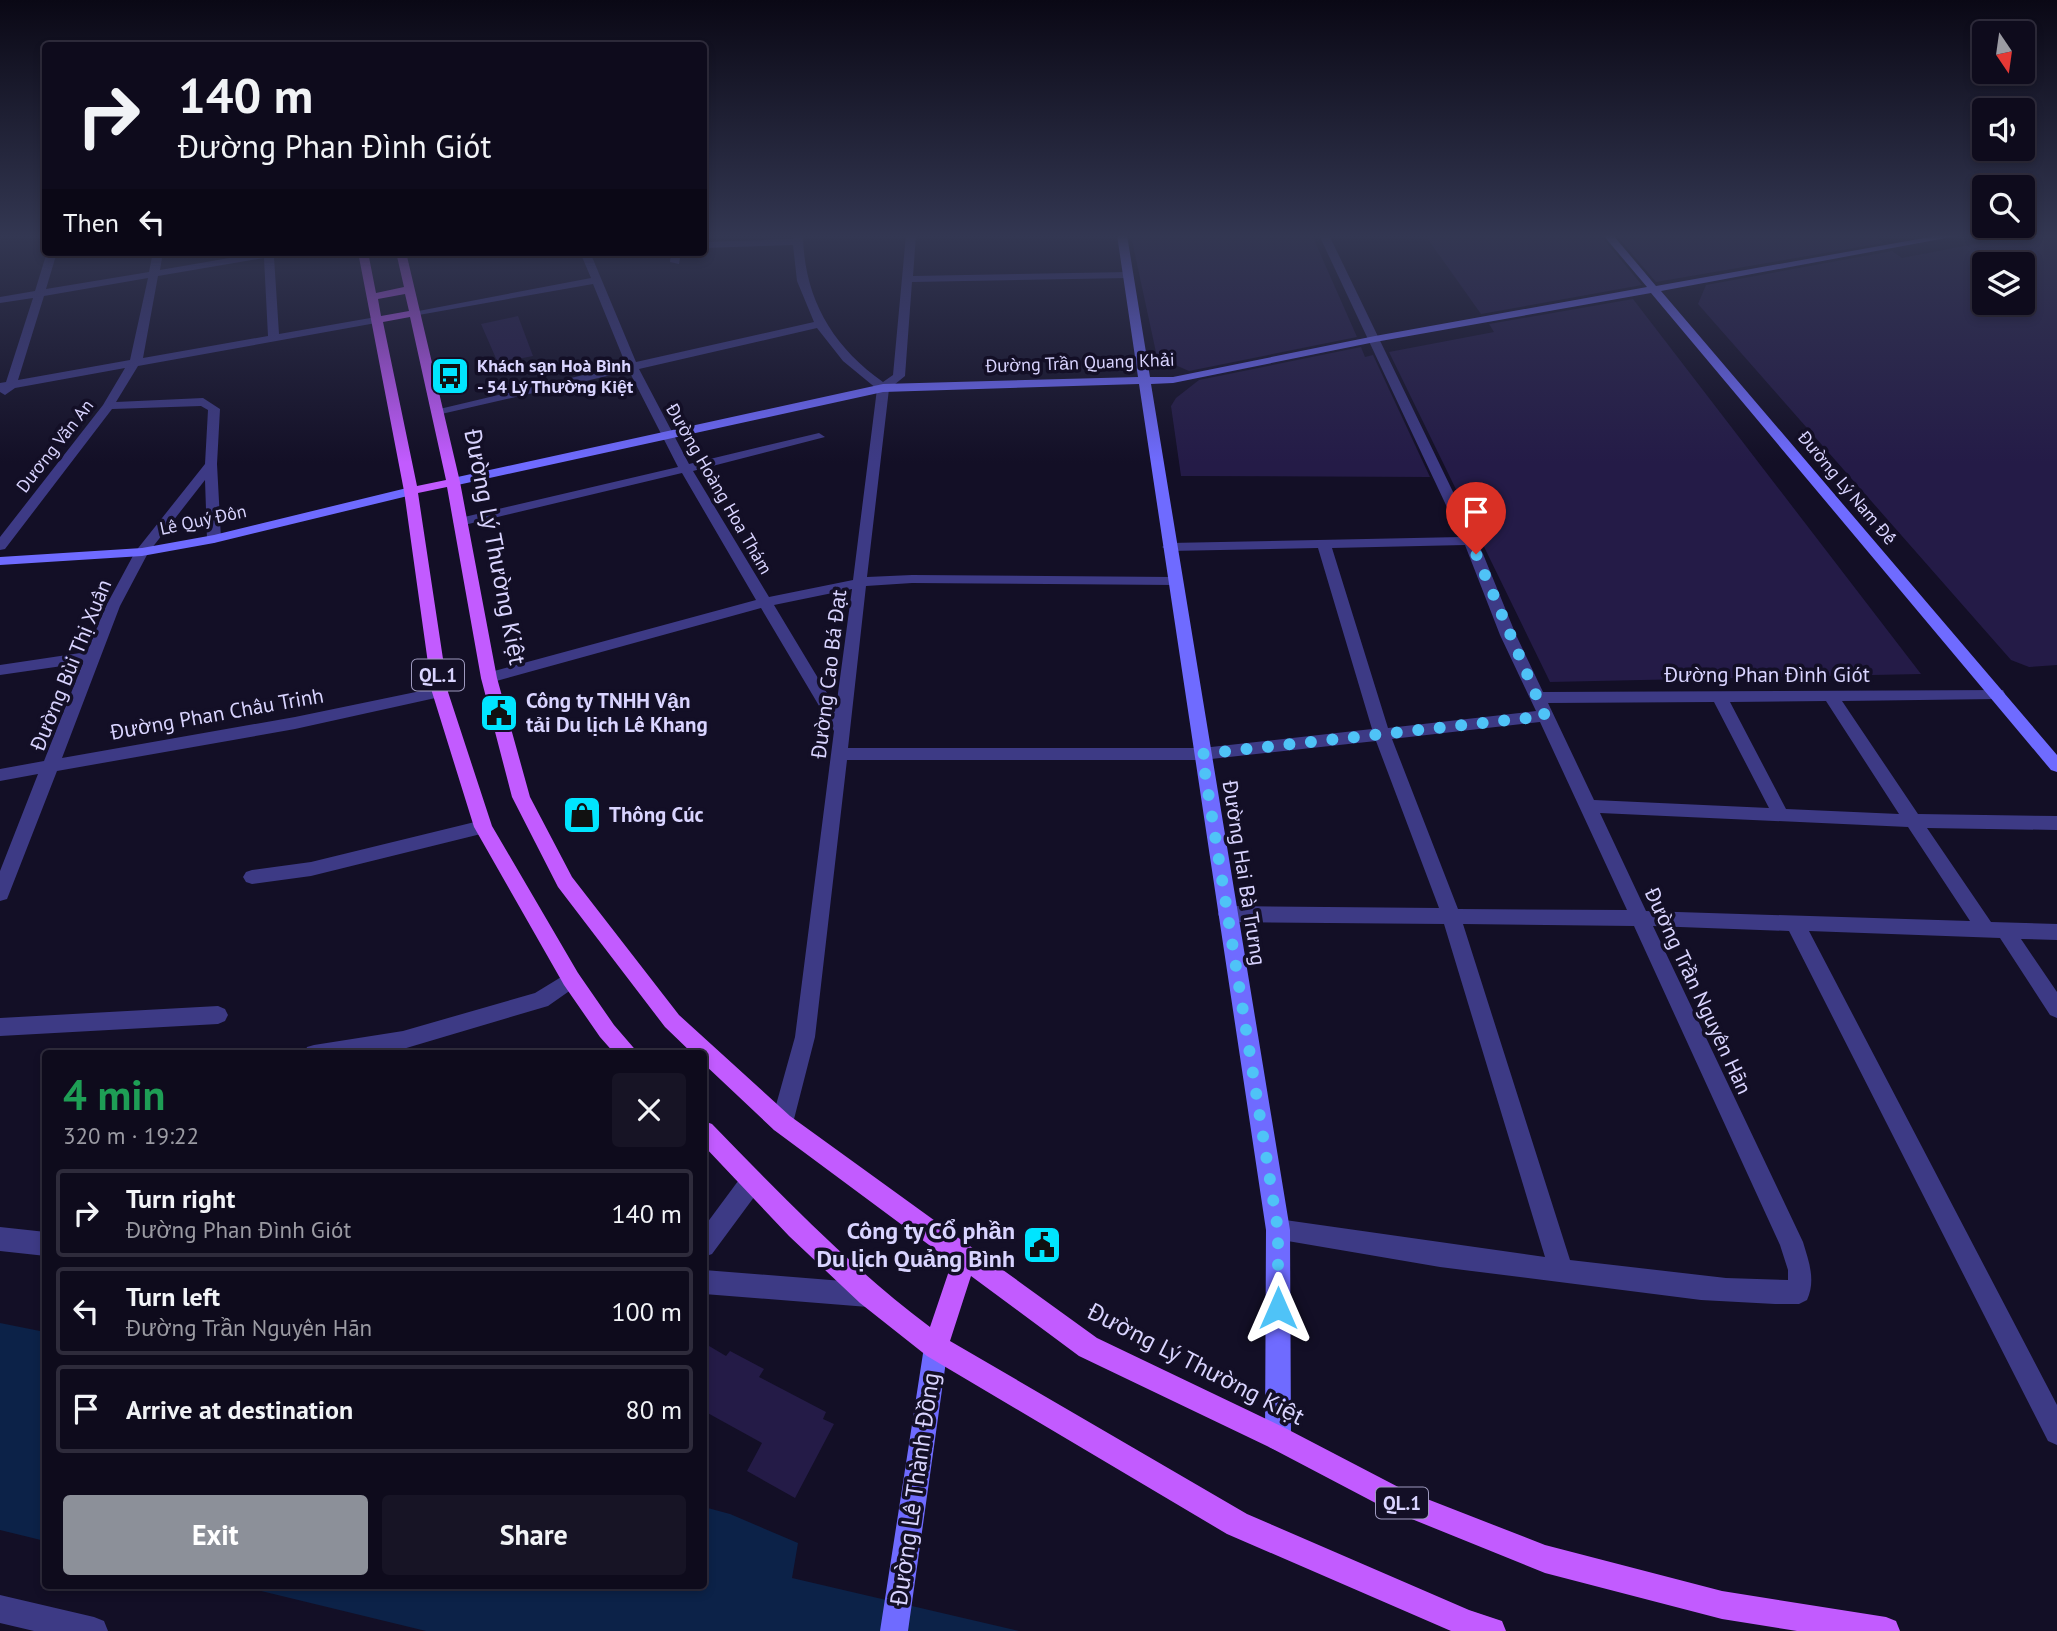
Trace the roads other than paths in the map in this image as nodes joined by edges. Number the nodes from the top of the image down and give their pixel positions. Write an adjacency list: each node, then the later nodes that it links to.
1 (34, 311): 21 (street)
2 (146, 311): 18 (street, Dương Văn An)
3 (272, 311): 16 (street)
4 (374, 311): 14 (main road, QL.1)
5 (423, 311): 13 (street)
6 (609, 311): 19 (street, Đường Hoàng Hoa Thám)
7 (814, 311): 15 (street)
8 (904, 311): 22 (street, Đường Cao Bá Đạt)
9 (1133, 311): 20 (street, Đường Hai Bà Trưng)
10 (1361, 311): 17 (street, Đường Trần Nguyên Hãn)
11 (1531, 311): 17 (street, Đường Trần Quang Khải)
12 (1673, 311): 48 (street, Đường Lý Nam Đế)
13 (413, 313): 14 (main road); 25 (main road, Đường Lý Thường Kiệt / QL.1)
14 (376, 320): 16 (street); 31 (main road, QL.1)
15 (820, 324): 19 (street); 22 (street)
16 (274, 338): 18 (street)
17 (1375, 339): 20 (street, Đường Trần Quang Khải); 34 (street, Đường Trần Nguyên Hãn)
18 (133, 365): 21 (street); 24 (street, Dương Văn An)
19 (632, 366): 25 (street); 26 (street, Đường Hoàng Hoa Thám)
20 (1143, 382): 22 (street, Đường Trần Quang Khải); 37 (street, Đường Hai Bà Trưng)
21 (5, 386): 23 (street)
22 (883, 388): 26 (street, Đường Trần Quang Khải); 41 (street, Đường Cao Bá Đạt)
23 (0, 397)
24 (108, 406): 28 (street); 36 (street, Dương Văn An)
25 (437, 411): 30 (main road, Đường Lý Thường Kiệt / QL.1)
26 (666, 436): 29 (street, Đường Hoàng Hoa Thám); 30 (street, Đường Trần Quang Khải)
27 (819, 438): 29 (street)
28 (211, 464): 33 (street); 38 (street, Đường Bùi Thị Xuân)
29 (686, 470): 32 (street); 42 (street, Đường Hoàng Hoa Thám)
30 (453, 482): 31 (main road); 32 (main road, Đường Lý Thường Kiệt / QL.1)
31 (411, 491): 33 (street, Lê Quý Đôn); 46 (main road, QL.1)
32 (460, 522): 45 (main road, Đường Lý Thường Kiệt / QL.1)
33 (214, 539): 38 (street, Lê Quý Đôn)
34 (1469, 541): 35 (street); 50 (street, Đường Trần Nguyên Hãn)
35 (1324, 544): 37 (street); 53 (street)
36 (0, 546)
37 (1169, 547): 40 (street, Đường Hai Bà Trưng)
38 (142, 552): 39 (street, Lê Quý Đôn); 43 (street, Đường Bùi Thị Xuân)
39 (0, 561)
40 (1174, 581): 41 (street); 55 (street, Đường Hai Bà Trưng)
41 (862, 582): 42 (street); 52 (street, Đường Cao Bá Đạt)
42 (764, 603): 45 (street); 52 (street, Đường Hoàng Hoa Thám)
43 (94, 656): 44 (street); 56 (street, Đường Bùi Thị Xuân)
44 (0, 670)
45 (489, 678): 79 (main road, Đường Lý Thường Kiệt / QL.1)
46 (440, 692): 56 (street, Đường Phan Châu Trinh); 63 (main road, QL.1)
47 (1830, 695): 48 (street, Đường Phan Đình Giót); 49 (street, Đường Phan Đình Giót); 61 (street)
48 (1997, 695): 57 (street, Đường Lý Nam Đế)
49 (1719, 696): 50 (street, Đường Phan Đình Giót); 60 (street)
50 (1537, 698): 51 (street, Đường Trần Nguyên Hãn)
51 (1545, 716): 53 (street); 59 (street, Đường Trần Nguyên Hãn)
52 (843, 733): 54 (street, Đường Cao Bá Đạt)
53 (1382, 734): 55 (street); 67 (street)
54 (841, 754): 55 (street); 81 (street, Đường Cao Bá Đạt)
55 (1202, 754): 66 (street, Đường Hai Bà Trưng)
56 (53, 765): 58 (street, Đường Phan Châu Trinh); 65 (street, Đường Bùi Thị Xuân)
57 (2057, 766)
58 (0, 775)
59 (1586, 806): 60 (street); 68 (street, Đường Trần Nguyên Hãn)
60 (1781, 815): 61 (street)
61 (1914, 821): 62 (street); 70 (street)
62 (2057, 823)
63 (483, 827): 64 (street); 73 (main road, QL.1)
64 (252, 877)
65 (0, 894)
66 (1227, 914): 67 (street); 84 (street, Đường Hai Bà Trưng)
67 (1451, 916): 68 (street); 89 (street)
68 (1638, 918): 69 (street); 89 (street, Đường Trần Nguyên Hãn)
69 (1794, 923): 70 (street); 93 (street)
70 (1985, 929): 71 (street)
71 (2005, 930): 72 (street); 74 (street)
72 (2057, 932)
73 (571, 979): 77 (street); 78 (main road, QL.1)
74 (2057, 1009)
75 (218, 1015): 76 (street)
76 (0, 1027)
77 (339, 1050)
78 (625, 1050)
79 (703, 1050)
80 (707, 1053): 81 (main road, Đường Lý Thường Kiệt / QL.1)
81 (782, 1123): 88 (main road, Đường Lý Thường Kiệt / QL.1)
82 (707, 1134): 83 (main road)
83 (752, 1181): 86 (street); 91 (main road)
84 (1278, 1230): 89 (street, Đường Trần Nguyên Hãn); 94 (street, Đường Hai Bà Trưng)
85 (0, 1239): 87 (street)
86 (707, 1242)
87 (42, 1244)
88 (965, 1258): 92 (main road); 94 (main road, Đường Lý Thường Kiệt / QL.1)
89 (1561, 1270)
90 (707, 1282): 91 (street)
91 (868, 1295): 92 (main road)
92 (936, 1347): 97 (street, Đường Lê Thành Đồng); 98 (main road)
93 (2057, 1432)
94 (1278, 1438): 99 (main road, Đường Lý Thường Kiệt / QL.1)
95 (0, 1609): 96 (street)
96 (94, 1631)
97 (894, 1631)
98 (1492, 1631)
99 (1886, 1631)

